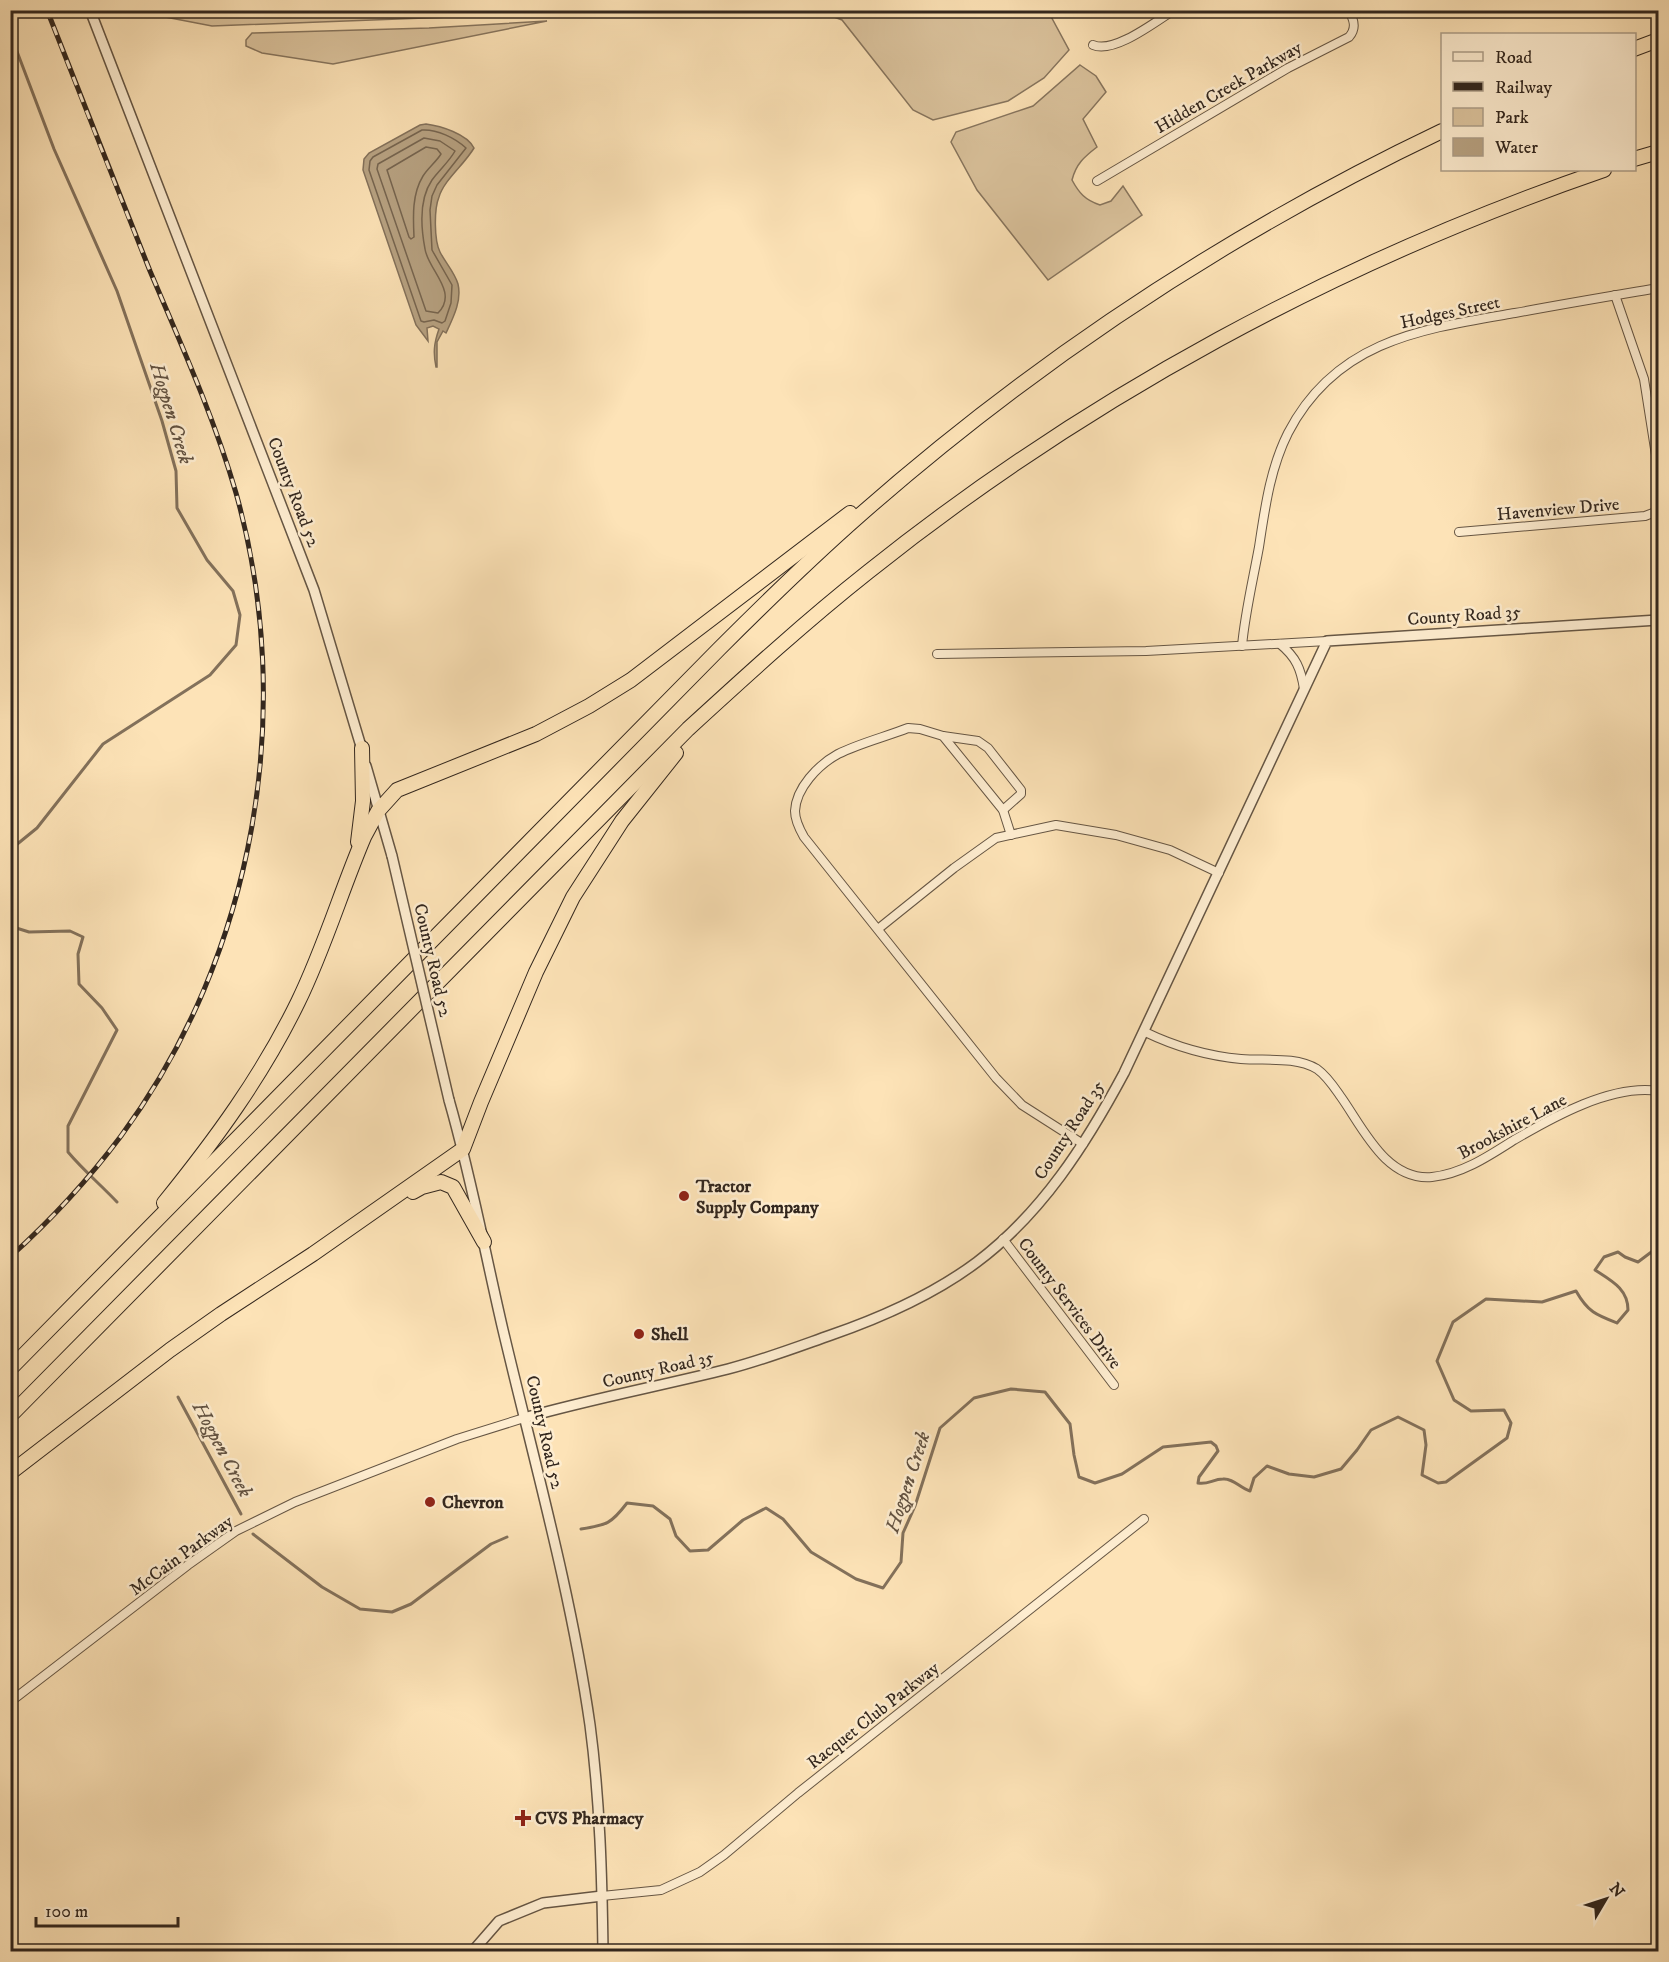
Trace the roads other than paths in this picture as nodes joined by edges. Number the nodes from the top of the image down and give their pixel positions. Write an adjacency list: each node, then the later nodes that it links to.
1 (90, 10): 26 (street, County Road 52)
2 (1174, 10): 5 (street)
3 (1348, 10): 11 (street, Hidden Creek Parkway)
4 (1659, 40): 6 (highway)
5 (1093, 45)
6 (1636, 49)
7 (1441, 132): 14 (highway)
8 (1659, 152): 9 (highway)
9 (1636, 159)
10 (1601, 171): 23 (highway)
11 (1097, 181)
12 (1659, 288): 13 (street, Hodges Street)
13 (1615, 296): 15 (street); 21 (street, Hodges Street)
14 (981, 415): 28 (highway); 40 (highway)
15 (1659, 468)
16 (1659, 511): 17 (street, Havenview Drive)
17 (1459, 532)
18 (1659, 620): 19 (street, County Road 35)
19 (1327, 641): 20 (street); 24 (street, County Road 35)
20 (1280, 644): 21 (street); 24 (street)
21 (1242, 646): 22 (street)
22 (938, 654)
23 (753, 669): 36 (highway); 43 (highway)
24 (1304, 690): 31 (street, County Road 35)
25 (944, 736): 27 (street); 27 (street); 32 (street)
26 (362, 748): 28 (street, County Road 52); 30 (highway)
27 (1003, 810): 29 (street)
28 (378, 811): 30 (highway); 36 (street, County Road 52, bridge)
29 (1011, 835): 31 (street); 32 (street)
30 (356, 856): 40 (highway)
31 (1219, 873): 33 (street, County Road 35)
32 (878, 929): 35 (street)
33 (1145, 1032): 34 (street, Brookshire Lane); 35 (street, County Road 35)
34 (1659, 1091)
35 (1083, 1144): 37 (street, County Road 35)
36 (463, 1149): 38 (highway); 39 (street, County Road 52)
37 (1003, 1239): 42 (street, County Services Drive); 44 (street, County Road 35)
38 (332, 1241): 39 (highway); 45 (highway)
39 (484, 1242): 44 (street, County Road 52)
40 (99, 1280): 41 (highway)
41 (10, 1369)
42 (1114, 1385)
43 (10, 1416)
44 (524, 1418): 47 (street, McCain Parkway); 48 (street, County Road 52)
45 (10, 1473)
46 (1144, 1519): 48 (street, Racquet Club Parkway)
47 (10, 1702)
48 (602, 1896): 49 (street); 50 (street, County Road 52)
49 (472, 1952)
50 (603, 1952)

